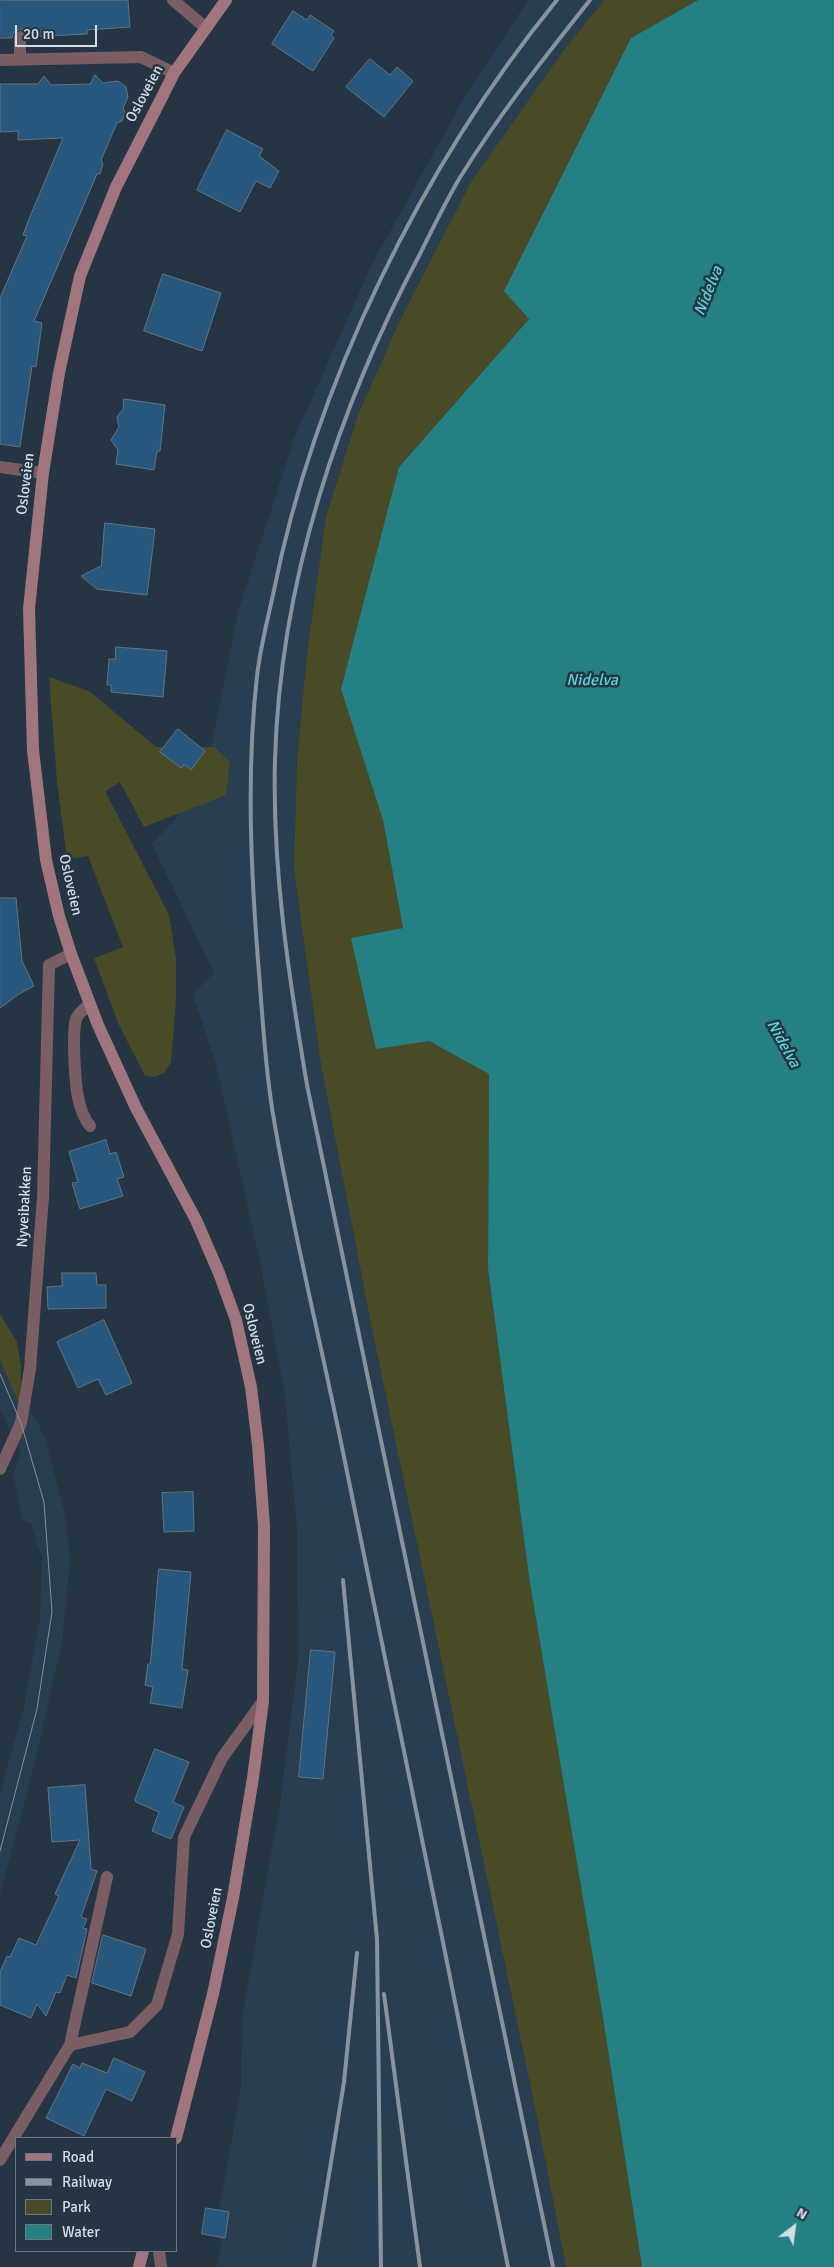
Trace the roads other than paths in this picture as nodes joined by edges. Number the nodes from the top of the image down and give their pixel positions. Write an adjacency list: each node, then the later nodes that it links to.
1 (173, 0): 3 (street)
2 (226, 0): 3 (street, Osloveien)
3 (206, 28): 7 (street, Osloveien)
4 (20, 37): 5 (street)
5 (20, 59): 6 (street); 7 (street)
6 (0, 60)
7 (174, 73): 9 (street, Osloveien)
8 (0, 467): 9 (street)
9 (43, 473): 10 (street, Osloveien)
10 (71, 954): 11 (street, Osloveien); 13 (street, Nyveibakken)
11 (89, 1005): 12 (street); 14 (street, Osloveien)
12 (90, 1126)
13 (0, 1469)
14 (263, 1701): 16 (street, Osloveien); 17 (street, Osloveien)
15 (107, 1877): 16 (street)
16 (70, 2045): 18 (street)
17 (176, 2137)
18 (0, 2160)
19 (143, 2252): 21 (street)
20 (159, 2252): 22 (street)
21 (139, 2267)
22 (161, 2267)

